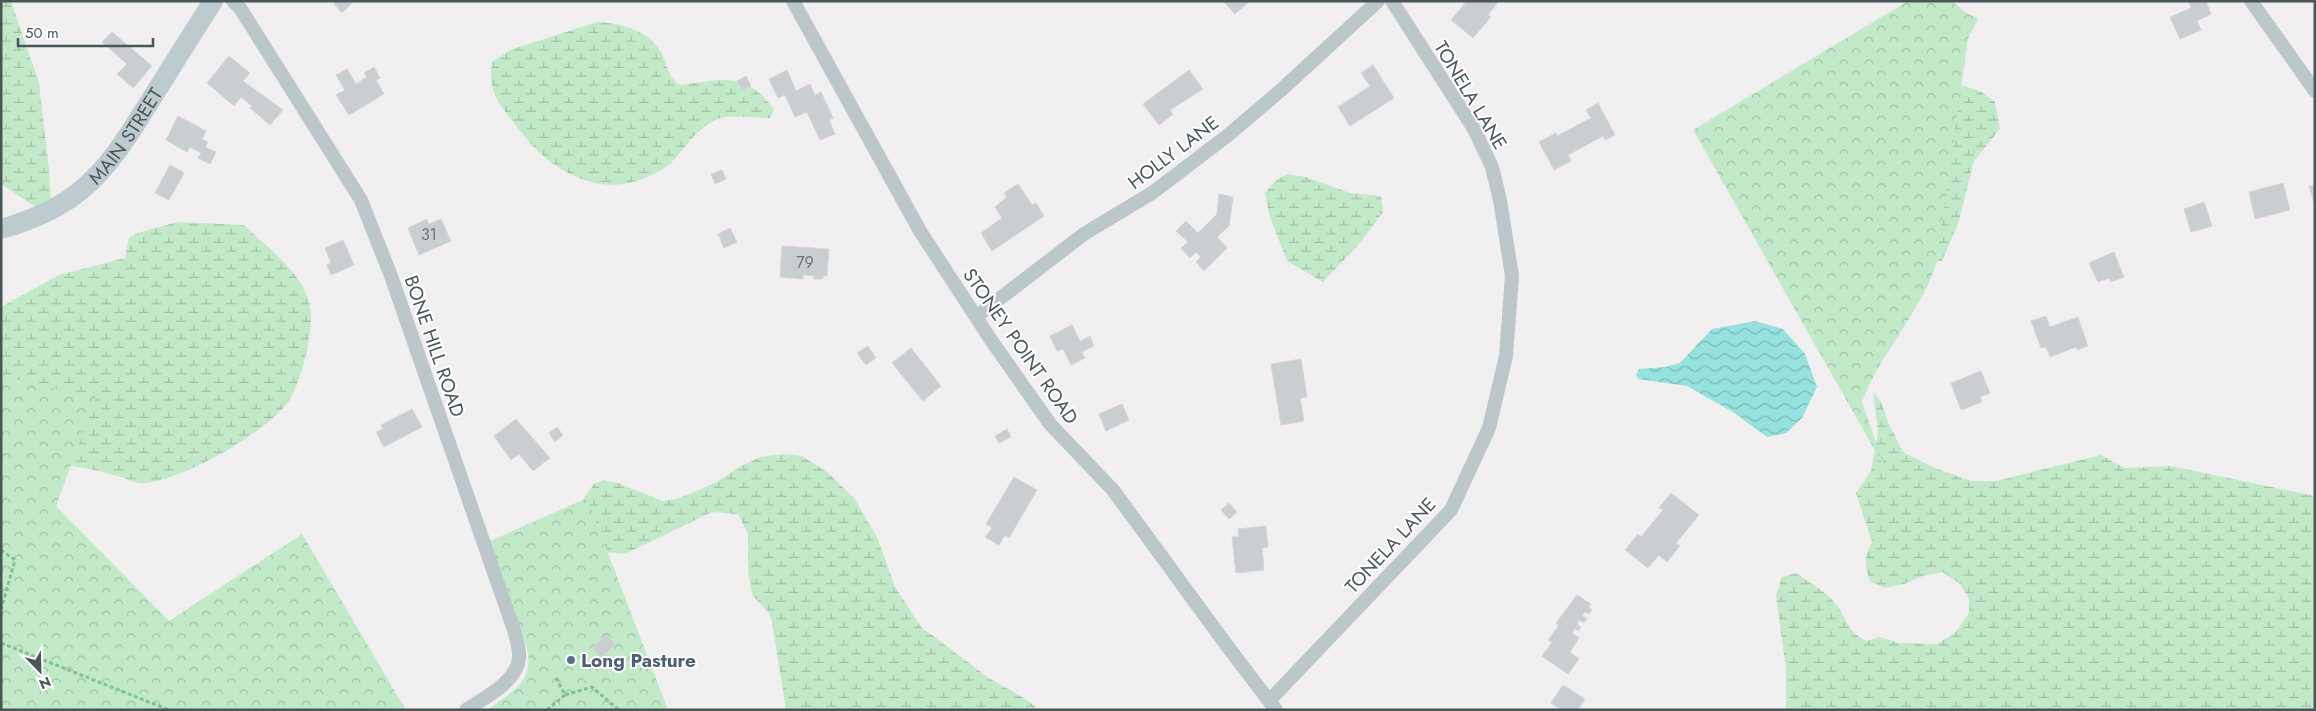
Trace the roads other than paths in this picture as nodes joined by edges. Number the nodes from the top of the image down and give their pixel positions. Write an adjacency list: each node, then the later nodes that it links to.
1 (213, 1): 8 (main road, MAIN STREET)
2 (233, 1): 11 (street, BONE HILL ROAD)
3 (793, 1): 9 (street, STONEY POINT ROAD)
4 (1378, 1): 9 (street, HOLLY LANE)
5 (1392, 1): 10 (street, TONELA LANE)
6 (2251, 1): 7 (street)
7 (2315, 91)
8 (1, 229)
9 (977, 316): 10 (street, STONEY POINT ROAD)
10 (1273, 705)
11 (466, 710)

